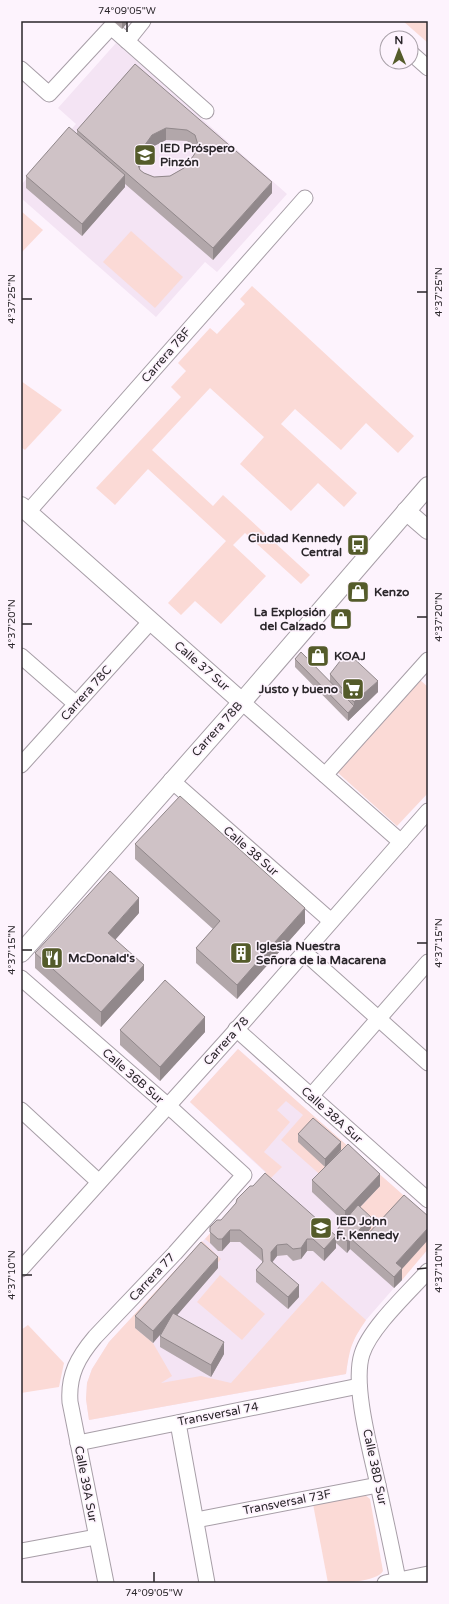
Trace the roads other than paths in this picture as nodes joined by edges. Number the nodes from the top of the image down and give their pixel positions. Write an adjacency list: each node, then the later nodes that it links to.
1 (143, 21): 2 (street)
2 (127, 41): 5 (street); 6 (street)
3 (419, 60): 4 (street)
4 (428, 68)
5 (21, 69)
6 (206, 111)
7 (305, 198): 9 (street, Carrera 78F)
8 (428, 486): 10 (street, Carrera 78B)
9 (24, 509): 12 (street, Calle 37 Sur)
10 (406, 511): 11 (street); 16 (street, Carrera 78B)
11 (428, 530)
12 (151, 621): 16 (street, Calle 37 Sur); 17 (street, Carrera 78C)
13 (21, 656): 17 (street)
14 (428, 660): 15 (street)
15 (423, 676): 19 (street)
16 (242, 702): 19 (street, Calle 37 Sur); 20 (street, Carrera 78B)
17 (76, 704): 18 (street, Carrera 78C)
18 (21, 765)
19 (325, 775): 22 (street, Calle 37 Sur)
20 (171, 780): 23 (street, Calle 38 Sur); 24 (street, Carrera 78B)
21 (428, 811): 22 (street, Carrera 78)
22 (401, 842): 23 (street, Carrera 78)
23 (332, 921): 25 (street, Carrera 78)
24 (24, 943)
25 (304, 952): 28 (street); 29 (street, Carrera 78)
26 (428, 962): 28 (street)
27 (21, 978): 32 (street, Calle 36B Sur)
28 (378, 1018): 30 (street); 31 (street)
29 (236, 1030): 31 (street, Calle 38A Sur); 32 (street, Carrera 78)
30 (428, 1063)
31 (311, 1096): 36 (street, Calle 38A Sur)
32 (168, 1106): 34 (street, Calle 36B Sur); 35 (street, Carrera 78)
33 (23, 1116): 35 (street)
34 (244, 1175): 39 (street, Carrera 77)
35 (99, 1182): 37 (street, Carrera 78)
36 (428, 1200)
37 (21, 1269)
38 (428, 1271): 40 (street, Calle 38D Sur)
39 (70, 1385): 42 (street, Calle 39A Sur)
40 (359, 1386): 41 (street, Transversal 74); 43 (street, Calle 38D Sur)
41 (178, 1423): 42 (street, Transversal 74); 44 (street)
42 (78, 1443): 45 (street, Calle 39A Sur)
43 (378, 1485): 44 (street, Transversal 73F); 48 (street, Calle 38D Sur)
44 (196, 1520): 50 (street)
45 (96, 1537): 46 (street); 49 (street, Calle 39A Sur)
46 (21, 1551)
47 (428, 1574): 48 (street)
48 (392, 1582)
49 (106, 1583)
50 (207, 1583)

